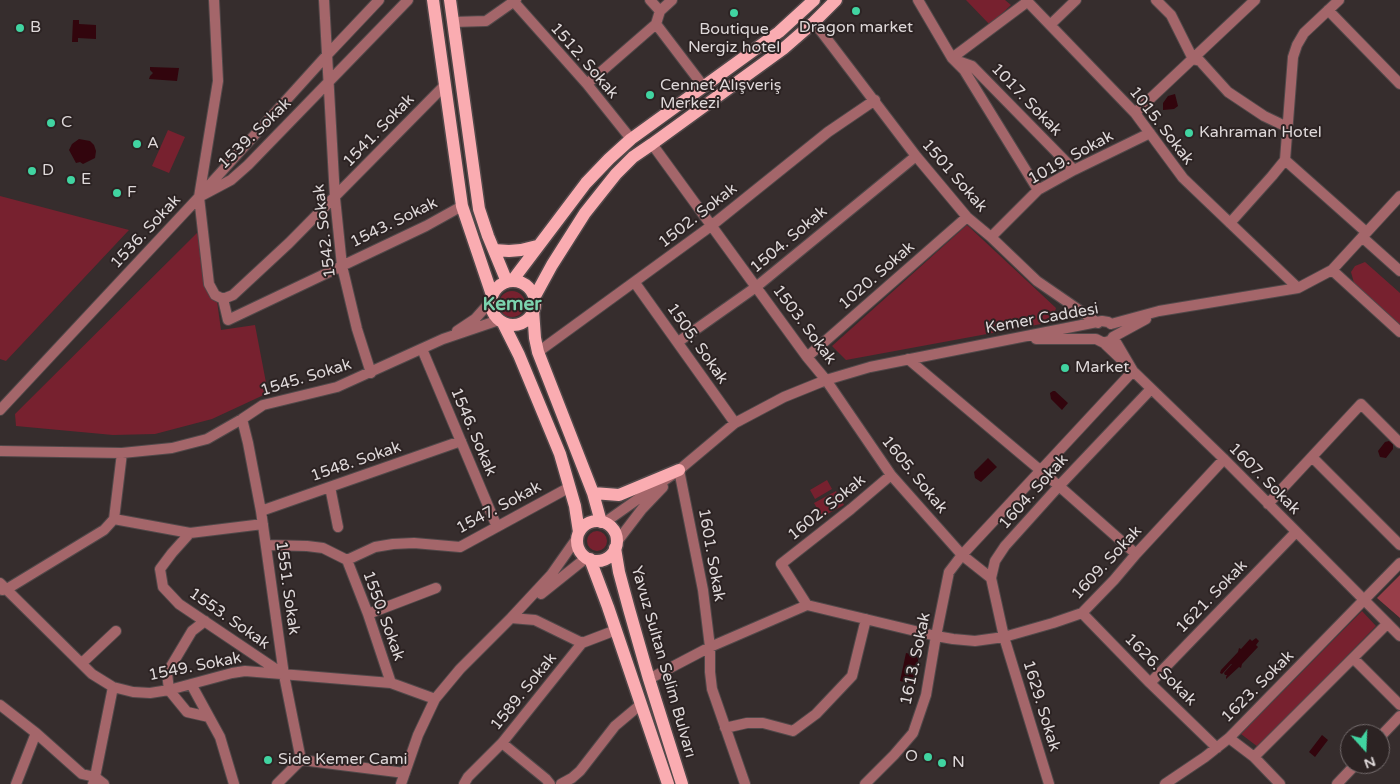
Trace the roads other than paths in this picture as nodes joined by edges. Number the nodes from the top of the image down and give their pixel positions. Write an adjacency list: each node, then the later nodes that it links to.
1 (214, 0): 43 (street, 1536. Sokak)
2 (324, 0): 24 (street, 1542. Sokak)
3 (379, 0): 24 (street, 1539. Sokak)
4 (408, 0): 27 (street, 1539. Sokak)
5 (433, 0): 30 (main road)
6 (450, 0): 20 (main road)
7 (650, 0): 19 (street)
8 (672, 0): 19 (street)
9 (814, 0): 31 (main road)
10 (836, 0): 21 (main road)
11 (918, 0): 25 (street, 1017. Sokak)
12 (1076, 0): 23 (street)
13 (1156, 0): 26 (street)
14 (1255, 0): 26 (street)
15 (1338, 0): 18 (street)
16 (515, 1): 20 (street); 28 (street, 1512. Sokak)
17 (1026, 1): 23 (street, 1015. Sokak); 25 (street)
18 (1328, 10): 29 (street); 34 (street)
19 (660, 11): 22 (street)
20 (453, 22): 52 (main road)
21 (814, 22): 32 (street, 1501 Sokak); 37 (main road)
22 (656, 24): 28 (street); 31 (street)
23 (1050, 25): 33 (street, 1015. Sokak)
24 (327, 55): 27 (street, 1542. Sokak); 43 (street, 1539. Sokak)
25 (952, 58): 40 (street, 1017. Sokak); 41 (street, 1017. Sokak)
26 (1193, 59): 33 (street); 34 (street)
27 (328, 83): 43 (street, 1539. Sokak); 44 (street, 1542. Sokak)
28 (587, 84): 36 (street, 1512. Sokak)
29 (1400, 84)
30 (445, 85): 44 (street, 1541. Sokak); 45 (main road)
31 (704, 86): 36 (main road)
32 (875, 100): 38 (street, 1501 Sokak); 48 (street, 1502. Sokak)
33 (1136, 113): 35 (street, 1015. Sokak)
34 (1287, 127): 39 (street)
35 (1150, 133): 40 (street, 1019. Sokak); 47 (street, 1015. Sokak)
36 (631, 139): 51 (main road)
37 (652, 144): 48 (street, 1503. Sokak); 62 (main road)
38 (916, 156): 46 (street, 1501 Sokak); 58 (street, 1504. Sokak)
39 (1285, 160): 47 (street); 49 (street)
40 (1074, 170): 41 (street, 1019. Sokak)
41 (1038, 190): 50 (street, 1019. Sokak)
42 (1400, 196): 49 (street, Kemer Caddesi)
43 (199, 197): 61 (street); 81 (street, 1536. Sokak)
44 (335, 198): 53 (street, 1542. Sokak); 61 (street, 1541. Sokak)
45 (462, 206): 53 (street, 1543. Sokak); 60 (main road)
46 (966, 217): 50 (street, 1501 Sokak); 75 (street, 1020. Sokak)
47 (1230, 223): 59 (street, 1015. Sokak)
48 (712, 226): 57 (street, 1502. Sokak); 58 (street, 1503. Sokak)
49 (1364, 235): 54 (street, Kemer Caddesi); 55 (street)
50 (991, 237): 65 (street, 1501 Sokak)
51 (537, 246): 52 (main road); 56 (main road)
52 (494, 250): 56 (main road)
53 (342, 266): 61 (street, 1543. Sokak); 78 (street, 1542. Sokak)
54 (1332, 270): 59 (street, Kemer Caddesi); 67 (street)
55 (1400, 271)
56 (509, 282): 60 (main road); 62 (main road)
57 (635, 283): 72 (street, 1505. Sokak); 74 (street, 1502. Sokak)
58 (756, 287): 72 (street, 1504. Sokak); 75 (street, 1503. Sokak)
59 (1298, 288): 63 (street, Kemer Caddesi)
60 (492, 298): 64 (main road); 69 (street)
61 (223, 299)
62 (533, 304): 64 (main road); 74 (main road)
63 (1159, 312): 66 (street, Kemer Caddesi); 68 (street)
64 (501, 321): 69 (street); 95 (main road)
65 (1098, 323): 66 (street, Kemer Caddesi); 70 (street, Kemer Caddesi); 71 (street)
66 (1111, 324): 68 (street)
67 (1400, 332)
68 (1114, 337): 71 (street); 77 (street, 1607. Sokak)
69 (443, 339): 73 (street, 1545. Sokak)
70 (1012, 339): 71 (street); 76 (street, Kemer Caddesi)
71 (1100, 341): 77 (street)
72 (678, 342): 83 (street, 1505. Sokak)
73 (422, 349): 78 (street, 1545. Sokak); 84 (street, 1546. Sokak)
74 (538, 352): 96 (main road)
75 (807, 357): 79 (street, 1503. Sokak)
76 (908, 359): 79 (street, Kemer Caddesi); 91 (street)
77 (1133, 371): 80 (street, 1607. Sokak); 91 (street, 1613. Sokak)
78 (371, 373): 82 (street, 1545. Sokak)
79 (826, 380): 83 (street, Kemer Caddesi); 92 (street, 1605. Sokak)
80 (1151, 389): 89 (street, 1607. Sokak); 93 (street, 1604. Sokak)
81 (0, 410)
82 (242, 419): 87 (street, 1545. Sokak); 98 (street, 1551. Sokak)
83 (735, 423): 90 (street, Kemer Caddesi)
84 (461, 441): 94 (street, 1548. Sokak); 103 (street, 1546. Sokak)
85 (1400, 443): 88 (street)
86 (0, 451): 87 (street, 1545. Sokak)
87 (122, 453): 99 (street)
88 (1312, 457): 97 (street); 107 (street)
89 (1224, 459): 97 (street, 1607. Sokak); 110 (street, 1609. Sokak)
90 (679, 470): 96 (main road); 100 (street, Kemer Caddesi); 109 (street, Kemer Caddesi); 132 (street, 1601. Sokak)
91 (1041, 471): 93 (street); 111 (street, 1613. Sokak)
92 (891, 475): 111 (street, 1605. Sokak); 119 (street, 1602. Sokak)
93 (1059, 486): 110 (street); 115 (street, 1604. Sokak)
94 (330, 487): 98 (street, 1548. Sokak); 102 (street)
95 (570, 487): 103 (street, 1547. Sokak); 106 (main road)
96 (593, 493): 100 (main road)
97 (1268, 504): 104 (street, 1607. Sokak)
98 (261, 511): 101 (street, 1551. Sokak)
99 (114, 518): 105 (street); 116 (street)
100 (603, 522): 106 (main road); 109 (main road)
101 (263, 524): 105 (street); 108 (street, 1551. Sokak)
102 (338, 527)
103 (496, 527): 113 (street, 1547. Sokak)
104 (1296, 532): 118 (street, 1607. Sokak); 138 (street, 1621. Sokak)
105 (190, 533): 124 (street, 1553. Sokak)
106 (578, 535): 112 (main road); 122 (street)
107 (1400, 544)
108 (266, 545): 113 (street); 135 (street, 1551. Sokak)
109 (616, 546): 112 (main road); 136 (main road, Yavuz Sultan Selim Bulvarı)
110 (1136, 554): 120 (street, 1609. Sokak)
111 (962, 555): 115 (street, 1605. Sokak); 128 (street, 1613. Sokak)
112 (588, 559): 122 (street); 126 (main road, Yavuz Sultan Selim Bulvarı)
113 (347, 560): 121 (street, 1550. Sokak)
114 (1400, 563): 118 (street, 1623. Sokak)
115 (991, 578): 130 (street)
116 (2, 587): 134 (street, 1549. Sokak)
117 (436, 588): 121 (street)
118 (1364, 600): 125 (street, 1607. Sokak); 151 (street, 1623. Sokak)
119 (807, 605): 123 (street, 1609. Sokak); 132 (street)
120 (1082, 613): 130 (street, 1609. Sokak); 138 (street, 1626. Sokak)
121 (368, 614): 137 (street, 1550. Sokak)
122 (511, 618): 131 (street); 142 (street)
123 (866, 619): 128 (street, 1609. Sokak); 149 (street)
124 (205, 621): 135 (street, 1553. Sokak); 141 (street)
125 (1387, 624): 129 (street, 1607. Sokak); 133 (street)
126 (616, 630): 131 (street); 144 (main road, Yavuz Sultan Selim Bulvarı)
127 (116, 631): 134 (street)
128 (936, 636): 130 (street, 1609. Sokak); 169 (street, 1613. Sokak)
129 (1400, 636)
130 (1004, 637): 170 (street, 1629. Sokak)
131 (582, 643): 152 (street, 1589. Sokak)
132 (710, 647): 136 (street); 149 (street, 1601. Sokak)
133 (1353, 658): 145 (street); 154 (street)
134 (82, 663): 140 (street, 1549. Sokak)
135 (284, 675): 137 (street, 1549. Sokak); 139 (street, 1549. Sokak); 155 (street, 1551. Sokak)
136 (649, 679): 167 (main road, Yavuz Sultan Selim Bulvarı)
137 (391, 683): 142 (street, 1549. Sokak)
138 (1150, 683): 153 (street, 1626. Sokak)
139 (192, 684): 141 (street, 1549. Sokak); 147 (street)
140 (113, 687): 141 (street, 1549. Sokak); 158 (street)
141 (169, 690): 147 (street)
142 (435, 698): 156 (street)
143 (0, 705): 150 (street)
144 (640, 705): 165 (street); 166 (main road, Yavuz Sultan Selim Bulvarı)
145 (1400, 705)
146 (1400, 716): 148 (street)
147 (208, 717): 160 (street)
148 (1390, 726)
149 (725, 728): 168 (street, 1601. Sokak)
150 (36, 733): 158 (street); 159 (street)
151 (1228, 738): 153 (street, 1623. Sokak); 154 (street)
152 (502, 743): 163 (street, 1589. Sokak); 164 (street)
153 (1217, 748): 171 (street, 1623. Sokak)
154 (1254, 758): 172 (street)
155 (301, 760): 156 (street); 161 (street)
156 (405, 774): 162 (street)
157 (1346, 774): 173 (street)
158 (97, 782)
159 (16, 784)
160 (234, 784)
161 (277, 784)
162 (401, 784)
163 (464, 784)
164 (550, 784)
165 (561, 784)
166 (668, 784)
167 (682, 784)
168 (745, 784)
169 (865, 784)
170 (1049, 784)
171 (1165, 784)
172 (1280, 784)
173 (1337, 784)

